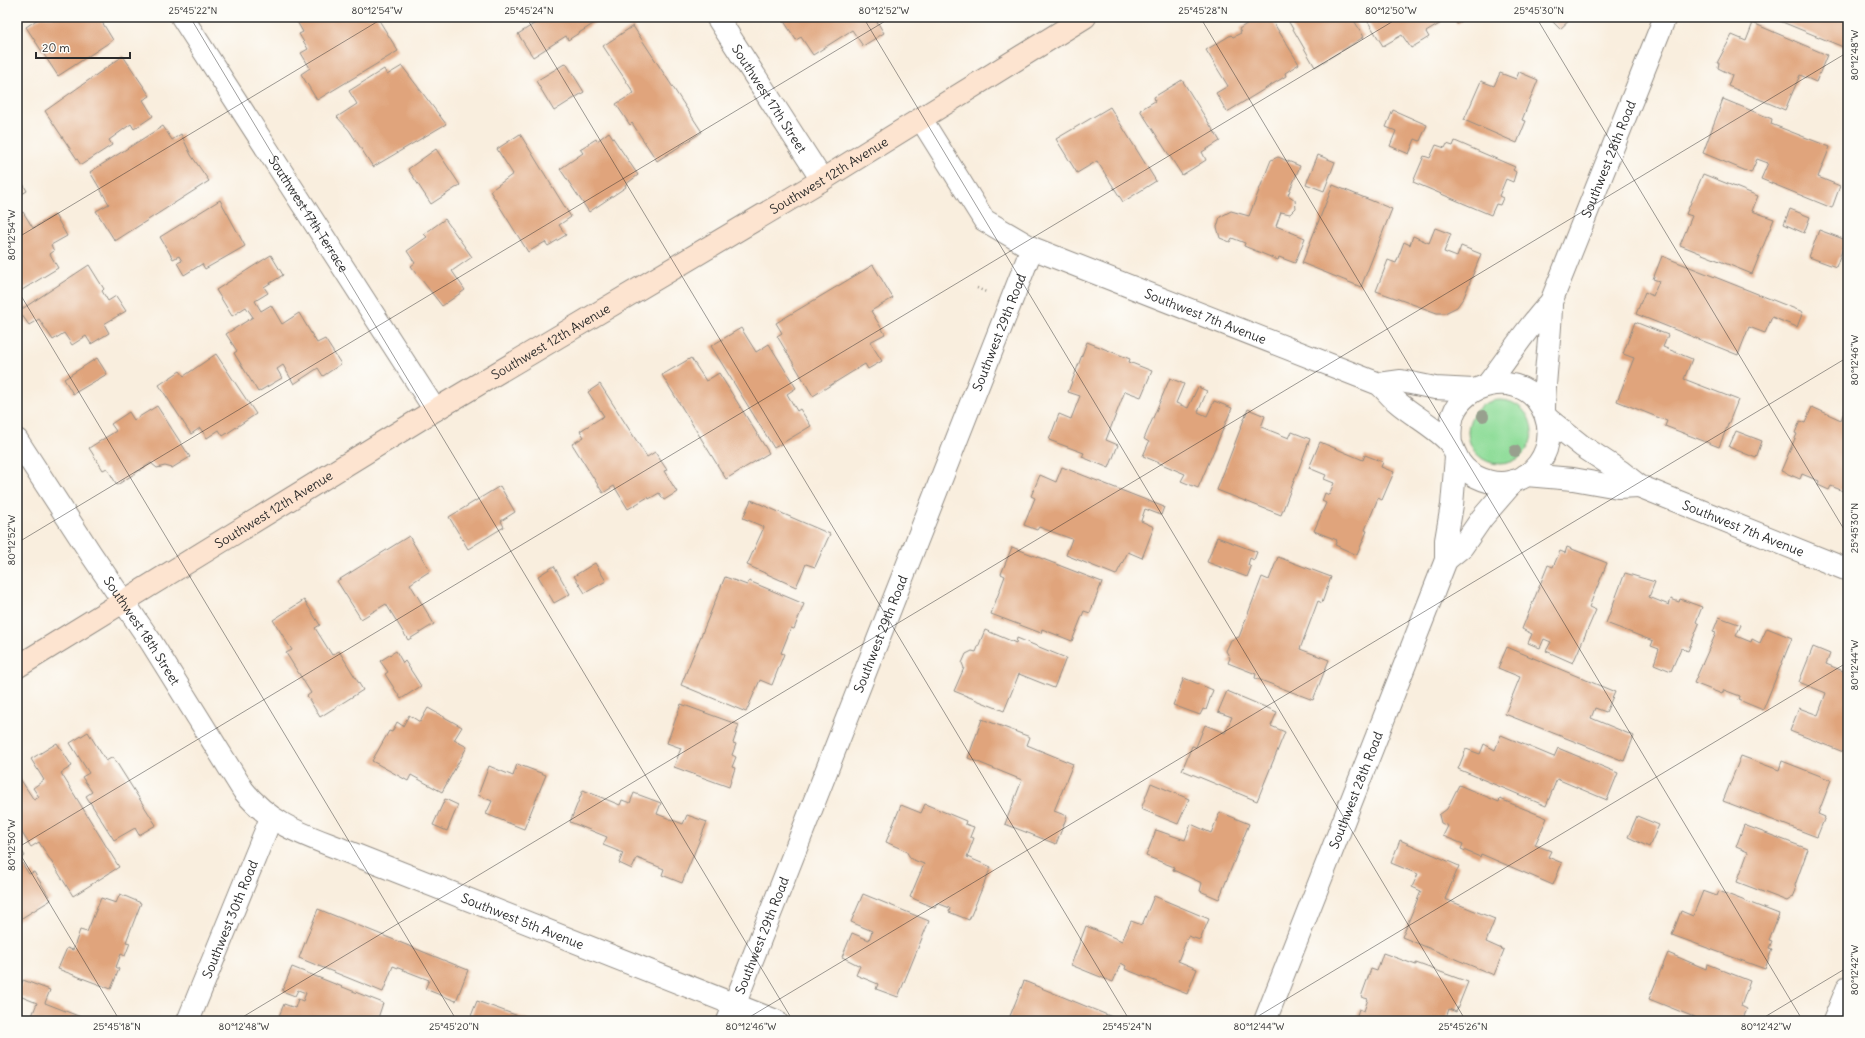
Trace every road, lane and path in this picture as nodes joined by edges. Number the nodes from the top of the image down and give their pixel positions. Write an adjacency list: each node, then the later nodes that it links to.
1 (182, 17): 11 (street, Southwest 17th Terrace)
2 (718, 17): 6 (street, Southwest 17th Street)
3 (1085, 17): 5 (main road, Southwest 12th Avenue)
4 (1665, 17): 8 (street, Southwest 28th Road)
5 (921, 119): 6 (main road, Southwest 12th Avenue); 7 (street, Southwest 7th Avenue)
6 (822, 180): 11 (main road, Southwest 12th Avenue)
7 (1032, 248): 9 (street, Southwest 7th Avenue); 23 (street, Southwest 29th Road)
8 (1551, 302): 10 (street, Southwest 28th Road); 12 (street, Southwest 28th Road)
9 (1379, 384): 10 (street, Southwest 7th Avenue); 14 (street, Southwest 7th Avenue)
10 (1480, 387): 12 (street); 14 (street)
11 (435, 410): 19 (main road, Southwest 12th Avenue)
12 (1546, 414): 15 (street); 16 (street, Southwest 7th Avenue)
13 (17, 440): 19 (street, Southwest 18th Street)
14 (1454, 451): 15 (street); 17 (street, Southwest 28th Road)
15 (1520, 478): 16 (street, Southwest 7th Avenue); 17 (street, Southwest 28th Road)
16 (1639, 486): 18 (street, Southwest 7th Avenue)
17 (1446, 560): 26 (street, Southwest 28th Road)
18 (1848, 570)
19 (124, 602): 20 (main road, Southwest 12th Avenue); 21 (street, Southwest 18th Street)
20 (17, 667)
21 (271, 818): 23 (street, Southwest 5th Avenue); 24 (street, Southwest 30th Road)
22 (1848, 987): 27 (street)
23 (732, 1013): 25 (street, Southwest 5th Avenue)
24 (188, 1021)
25 (776, 1021)
26 (1265, 1021)
27 (1834, 1021)

